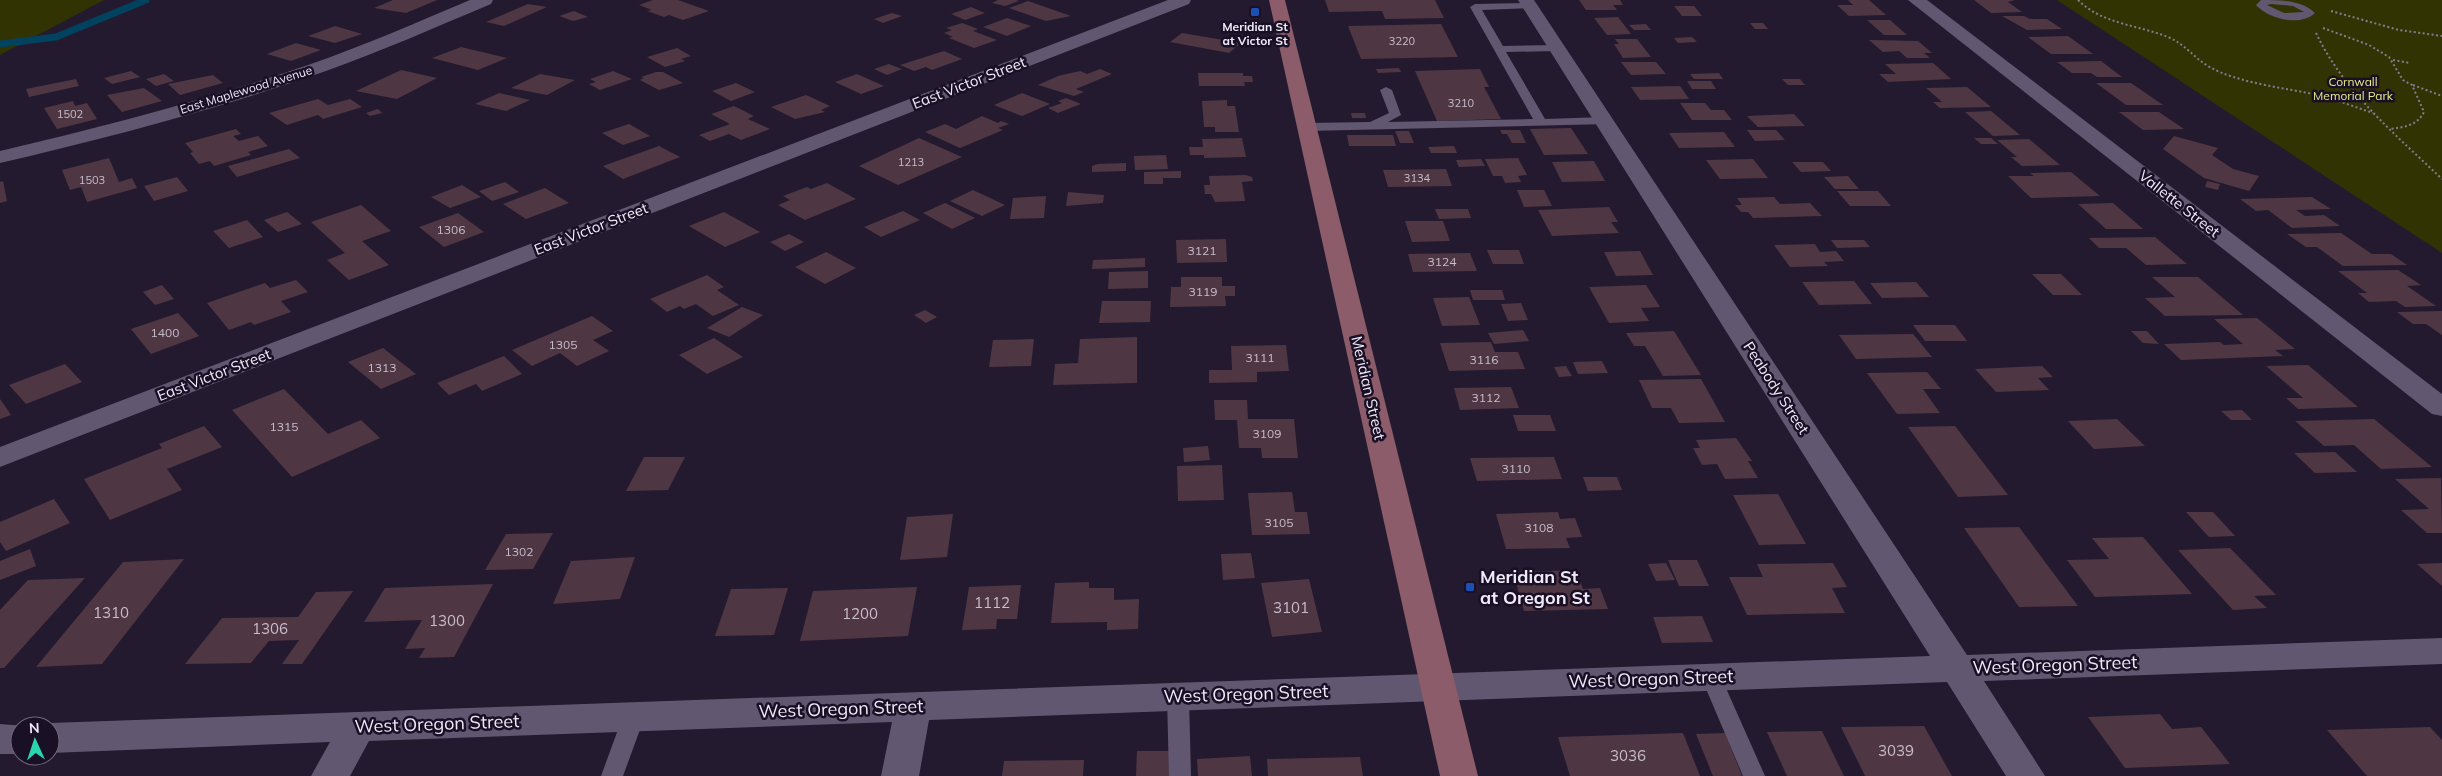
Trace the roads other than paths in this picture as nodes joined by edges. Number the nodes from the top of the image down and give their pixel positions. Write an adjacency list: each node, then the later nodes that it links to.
1 (485, 0): 13 (street, East Maplewood Avenue)
2 (1183, 0): 15 (street, East Victor Street)
3 (1277, 0): 12 (main road, Meridian Street)
4 (1916, 0): 14 (street, Vallette Street)
5 (1528, 3): 6 (street, Peabody Street); 7 (lane)
6 (1557, 48): 7 (lane); 9 (street, Peabody Street)
7 (1499, 49): 10 (lane)
8 (1386, 90): 11 (lane)
9 (1604, 121): 10 (lane); 17 (street, Peabody Street)
10 (1541, 122): 11 (lane)
11 (1367, 126): 12 (lane)
12 (1307, 127): 19 (main road, Meridian Street)
13 (0, 157)
14 (2442, 408)
15 (0, 458)
16 (2442, 651): 17 (street, West Oregon Street)
17 (1957, 668): 18 (street, West Oregon Street); 31 (street, Peabody Street)
18 (1711, 677): 19 (street, West Oregon Street); 30 (lane)
19 (1438, 687): 20 (street, West Oregon Street); 29 (main road, Meridian Street)
20 (1178, 697): 21 (street, West Oregon Street); 28 (lane)
21 (913, 706): 22 (street, West Oregon Street); 27 (street)
22 (634, 716): 23 (street, West Oregon Street); 26 (lane)
23 (360, 726): 24 (street, West Oregon Street); 25 (street)
24 (60, 738)
25 (330, 776)
26 (612, 776)
27 (900, 776)
28 (1180, 776)
29 (1459, 776)
30 (1754, 776)
31 (2026, 776)

